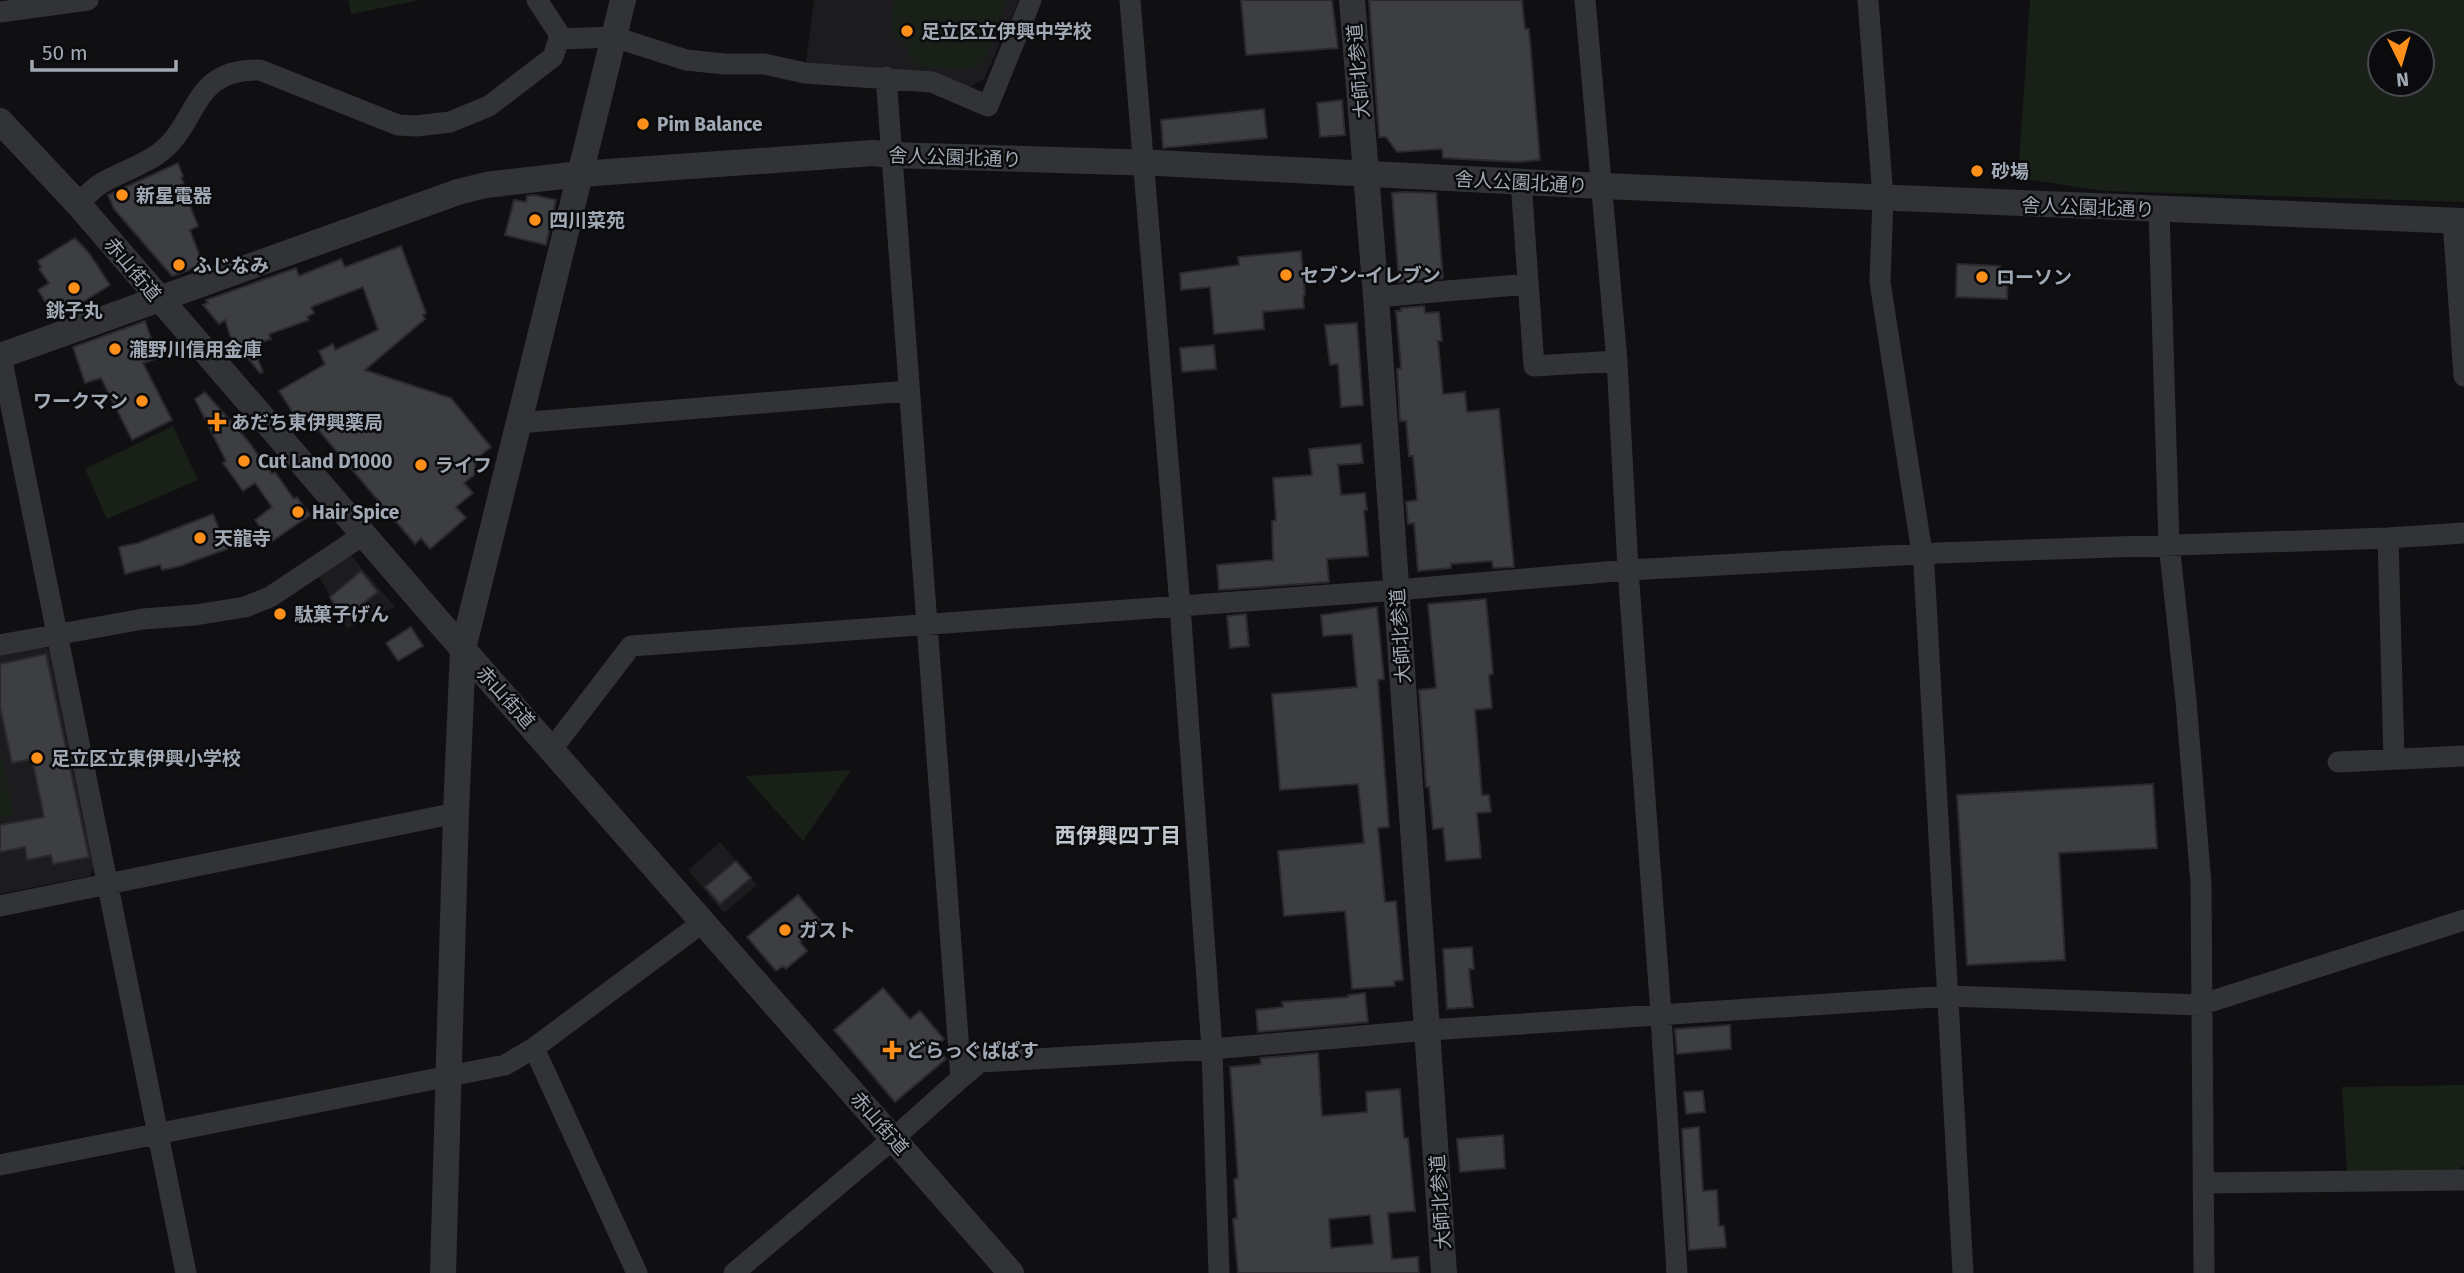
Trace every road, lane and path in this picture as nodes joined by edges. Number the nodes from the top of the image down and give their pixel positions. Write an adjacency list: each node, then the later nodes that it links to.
1 (88, 0): 9 (street)
2 (537, 0): 11 (street)
3 (623, 0): 10 (street)
4 (1031, 0): 12 (street)
5 (1130, 0): 15 (street)
6 (1352, 0): 17 (street, 大師北参道)
7 (1585, 0): 19 (street)
8 (1868, 0): 20 (street)
9 (0, 12)
10 (614, 37): 11 (street); 12 (street); 16 (street)
11 (559, 39): 21 (street)
12 (886, 77): 14 (street)
13 (0, 121): 21 (street, 赤山街道)
14 (891, 155): 15 (street, 舎人公園北通り); 16 (street, 舎人公園北通り); 30 (street)
15 (1143, 163): 17 (street, 舎人公園北通り); 39 (street)
16 (580, 173): 26 (street, 舎人公園北通り); 31 (street)
17 (1366, 173): 18 (street, 舎人公園北通り); 25 (street, 大師北参道)
18 (1521, 181): 19 (street, 舎人公園北通り); 24 (street)
19 (1602, 186): 20 (street, 舎人公園北通り); 28 (street)
20 (1883, 198): 22 (street, 舎人公園北通り); 36 (street)
21 (78, 204): 26 (street, 赤山街道)
22 (2159, 209): 23 (street, 舎人公園北通り); 35 (street)
23 (2459, 220): 29 (street)
24 (1528, 284): 25 (street); 28 (street)
25 (1376, 297): 38 (street, 大師北参道)
26 (159, 300): 27 (street, 舎人公園北通り); 33 (street, 赤山街道)
27 (1, 356): 41 (street)
28 (1617, 360): 37 (street)
29 (2464, 376)
30 (908, 391): 31 (street); 40 (street)
31 (518, 423): 43 (street)
32 (2464, 533): 34 (street)
33 (363, 535): 41 (street); 43 (street, 赤山街道)
34 (2388, 538): 35 (street); 46 (street)
35 (2169, 544): 36 (street); 54 (street)
36 (1923, 554): 37 (street); 53 (street)
37 (1628, 570): 38 (street); 55 (street)
38 (1397, 589): 39 (street); 56 (street, 大師北参道)
39 (1180, 606): 40 (street); 58 (street)
40 (926, 624): 44 (street); 60 (street)
41 (57, 633): 42 (street); 49 (street)
42 (0, 645)
43 (463, 649): 44 (street, 赤山街道); 48 (street)
44 (552, 748): 52 (street, 赤山街道)
45 (2464, 756): 46 (street)
46 (2394, 759): 47 (street)
47 (2338, 762)
48 (456, 813): 49 (street); 59 (street)
49 (107, 883): 50 (street); 61 (street)
50 (0, 906)
51 (2464, 920): 54 (street)
52 (703, 922): 57 (street); 62 (street, 赤山街道)
53 (1949, 996): 54 (street); 55 (street); 74 (street)
54 (2200, 1005): 65 (street)
55 (1661, 1014): 56 (street); 73 (street)
56 (1429, 1030): 58 (street); 72 (street, 大師北参道)
57 (534, 1048): 59 (street); 68 (street)
58 (1212, 1049): 60 (street); 71 (street)
59 (449, 1075): 61 (street); 67 (street)
60 (961, 1078): 62 (street)
61 (159, 1133): 63 (street); 66 (street)
62 (894, 1138): 69 (street); 70 (street, 赤山街道)
63 (0, 1165)
64 (2464, 1180): 65 (street)
65 (2204, 1183): 75 (street)
66 (186, 1273)
67 (443, 1273)
68 (637, 1273)
69 (734, 1273)
70 (1011, 1273)
71 (1219, 1273)
72 (1444, 1273)
73 (1677, 1273)
74 (1963, 1273)
75 (2204, 1273)

